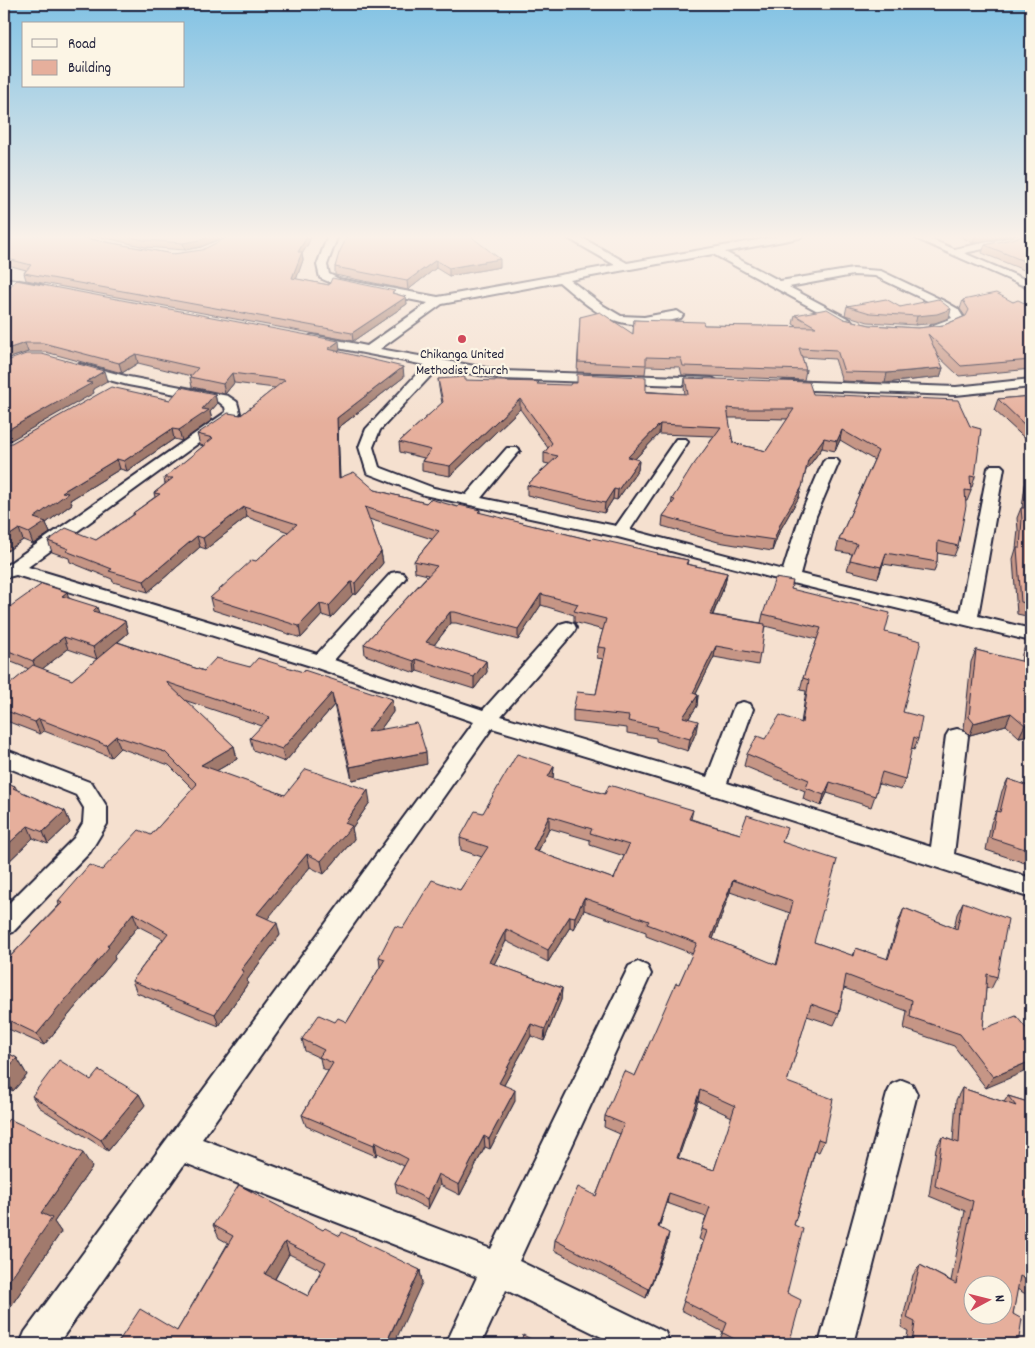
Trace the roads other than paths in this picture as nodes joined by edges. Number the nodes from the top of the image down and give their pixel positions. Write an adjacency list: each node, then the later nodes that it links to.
1 (421, 298): 6 (street)
2 (455, 298): 6 (street)
3 (587, 298): 7 (street)
4 (801, 298): 8 (street)
5 (929, 298): 9 (street)
6 (438, 301): 11 (street)
7 (678, 315)
8 (861, 326)
9 (922, 330)
10 (301, 337): 11 (street)
11 (370, 350): 13 (street)
12 (64, 363): 14 (street)
13 (435, 363): 15 (street); 23 (street)
14 (128, 381): 18 (street); 25 (street)
15 (730, 383)
16 (1031, 383): 17 (street)
17 (769, 384)
18 (112, 391)
19 (681, 442): 24 (street)
20 (512, 451): 23 (street)
21 (831, 462): 27 (street)
22 (996, 468): 28 (street)
23 (472, 499): 24 (street)
24 (620, 532): 27 (street)
25 (9, 571): 31 (street)
26 (397, 577): 31 (street)
27 (790, 578): 28 (street)
28 (968, 620): 30 (street)
29 (567, 628): 33 (street)
30 (1031, 636)
31 (321, 662): 33 (street)
32 (743, 709): 36 (street)
33 (488, 720): 36 (street); 42 (street)
34 (957, 736): 37 (street)
35 (4, 757): 39 (street)
36 (714, 787): 37 (street)
37 (941, 859): 38 (street)
38 (1031, 888)
39 (4, 924)
40 (638, 974): 43 (street)
41 (902, 1094): 47 (street)
42 (181, 1146): 43 (street); 44 (street)
43 (498, 1268): 45 (street); 46 (street)
44 (37, 1344)
45 (463, 1344)
46 (654, 1344)
47 (836, 1344)

